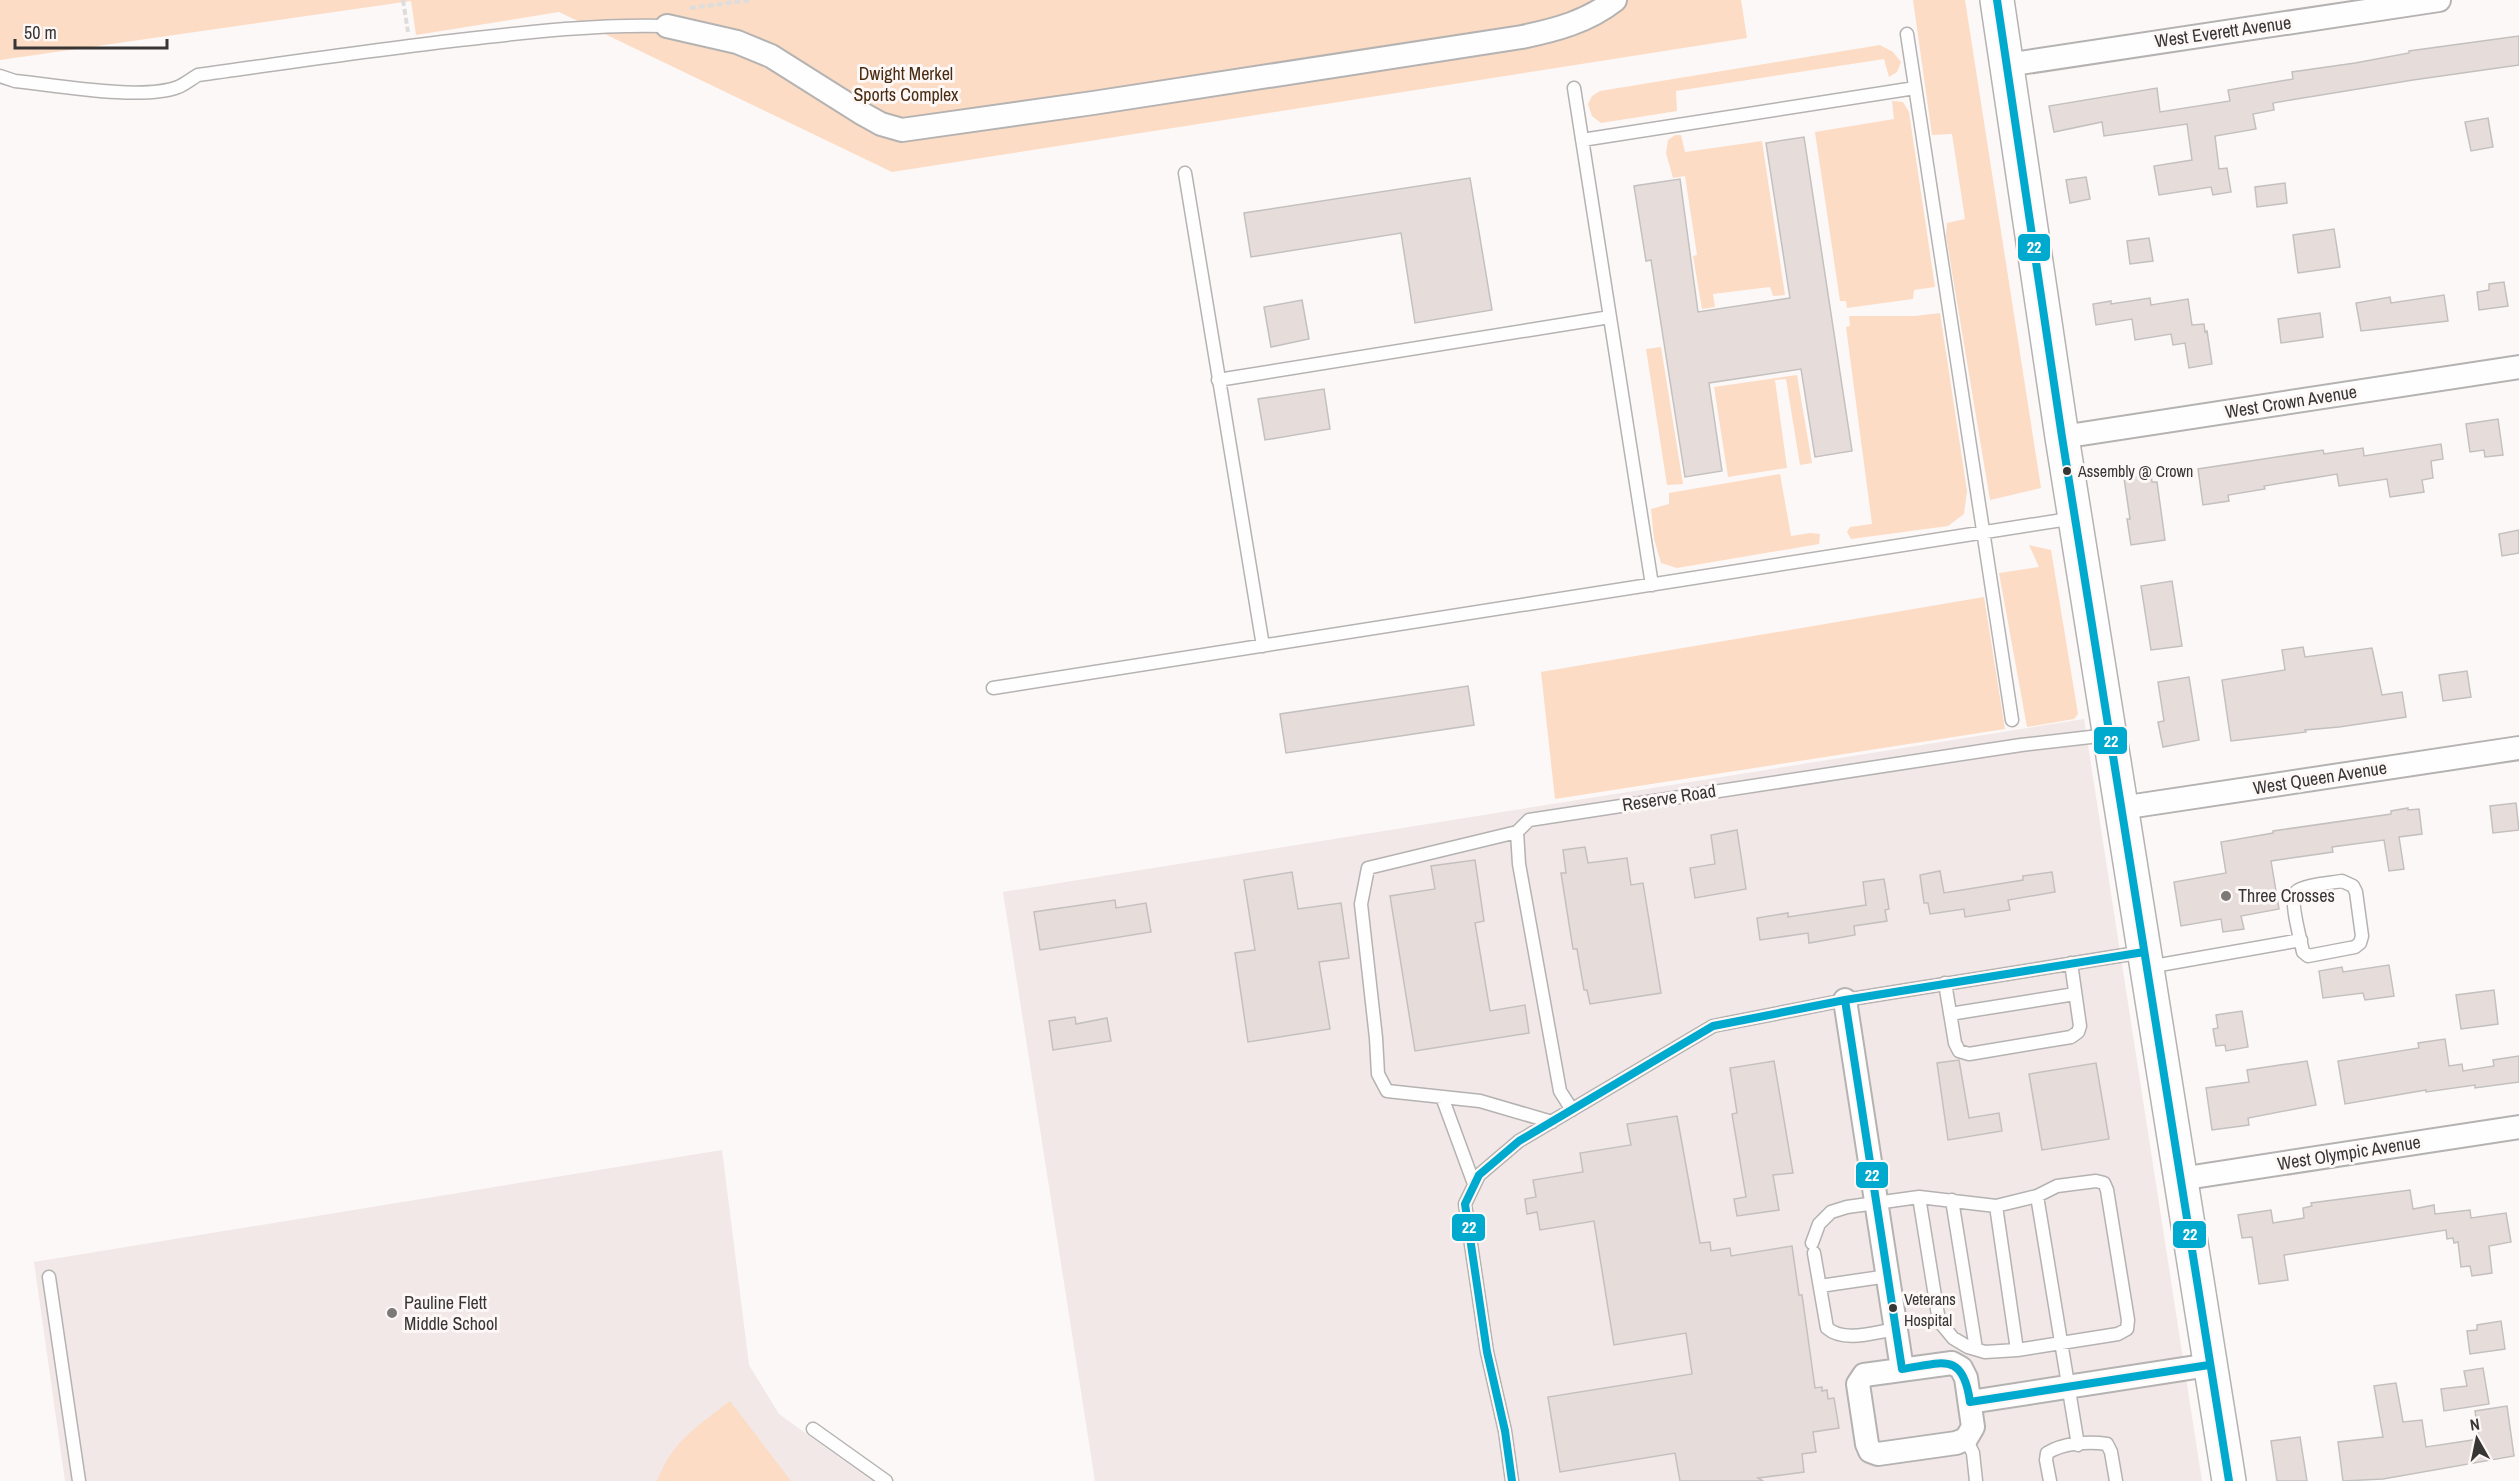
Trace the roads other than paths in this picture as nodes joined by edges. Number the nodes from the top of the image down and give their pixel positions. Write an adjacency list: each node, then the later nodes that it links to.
1 (1615, 0): 4 (street)
2 (1997, 0): 6 (main road)
3 (2439, 0): 6 (street, West Everett Avenue)
4 (667, 26): 7 (lane)
5 (1906, 34): 9 (lane)
6 (2007, 64): 15 (main road)
7 (0, 76)
8 (1574, 88): 10 (lane)
9 (1915, 88): 10 (lane); 17 (lane)
10 (1582, 140): 12 (lane)
11 (1185, 173): 14 (lane)
12 (1610, 318): 14 (lane); 18 (lane)
13 (2519, 368): 15 (street, West Crown Avenue)
14 (1218, 380): 19 (lane)
15 (2062, 437): 16 (main road)
16 (2076, 518): 17 (lane); 22 (main road)
17 (1984, 533): 18 (lane); 21 (lane)
18 (1652, 585): 19 (lane)
19 (1263, 646): 20 (lane)
20 (993, 688)
21 (2012, 720)
22 (2109, 735): 24 (main road); 25 (lane, Reserve Road)
23 (2519, 748): 24 (street, West Queen Avenue)
24 (2121, 808): 27 (main road)
25 (1517, 832): 33 (lane, Reserve Road); 34 (lane)
26 (2301, 940): 26 (lane); 27 (lane)
27 (2145, 960): 28 (lane); 37 (main road)
28 (2071, 963): 29 (lane); 30 (lane)
29 (1945, 983): 31 (lane); 32 (lane)
30 (2075, 994): 32 (lane); 32 (lane)
31 (1845, 1000): 34 (lane); 42 (street)
32 (1950, 1014)
33 (1442, 1097): 35 (lane); 38 (lane)
34 (1572, 1110): 35 (lane)
35 (1552, 1122): 38 (lane)
36 (2519, 1127): 37 (street, West Olympic Avenue)
37 (2180, 1179): 51 (main road)
38 (1474, 1184): 60 (lane)
39 (2037, 1196): 43 (lane); 48 (lane); 48 (lane)
40 (1919, 1197): 41 (lane); 42 (lane); 49 (lane)
41 (1952, 1200): 43 (lane); 49 (lane)
42 (1877, 1204): 44 (street); 46 (lane)
43 (1996, 1206): 50 (lane)
44 (1888, 1276): 46 (lane); 47 (street)
45 (49, 1277): 58 (lane)
46 (1820, 1286): 47 (lane)
47 (1896, 1329): 52 (street)
48 (2063, 1344): 50 (lane); 53 (lane)
49 (1976, 1349): 50 (lane)
50 (2017, 1350)
51 (2209, 1365): 53 (street); 64 (main road)
52 (1902, 1369): 54 (street); 56 (street)
53 (2070, 1388): 54 (street); 57 (lane)
54 (1970, 1402): 56 (street)
55 (813, 1429): 59 (lane)
56 (1966, 1439): 61 (lane)
57 (2078, 1445): 62 (lane); 63 (lane)
58 (79, 1481)
59 (886, 1481)
60 (1512, 1481)
61 (1976, 1481)
62 (2050, 1481)
63 (2116, 1481)
64 (2229, 1481)

